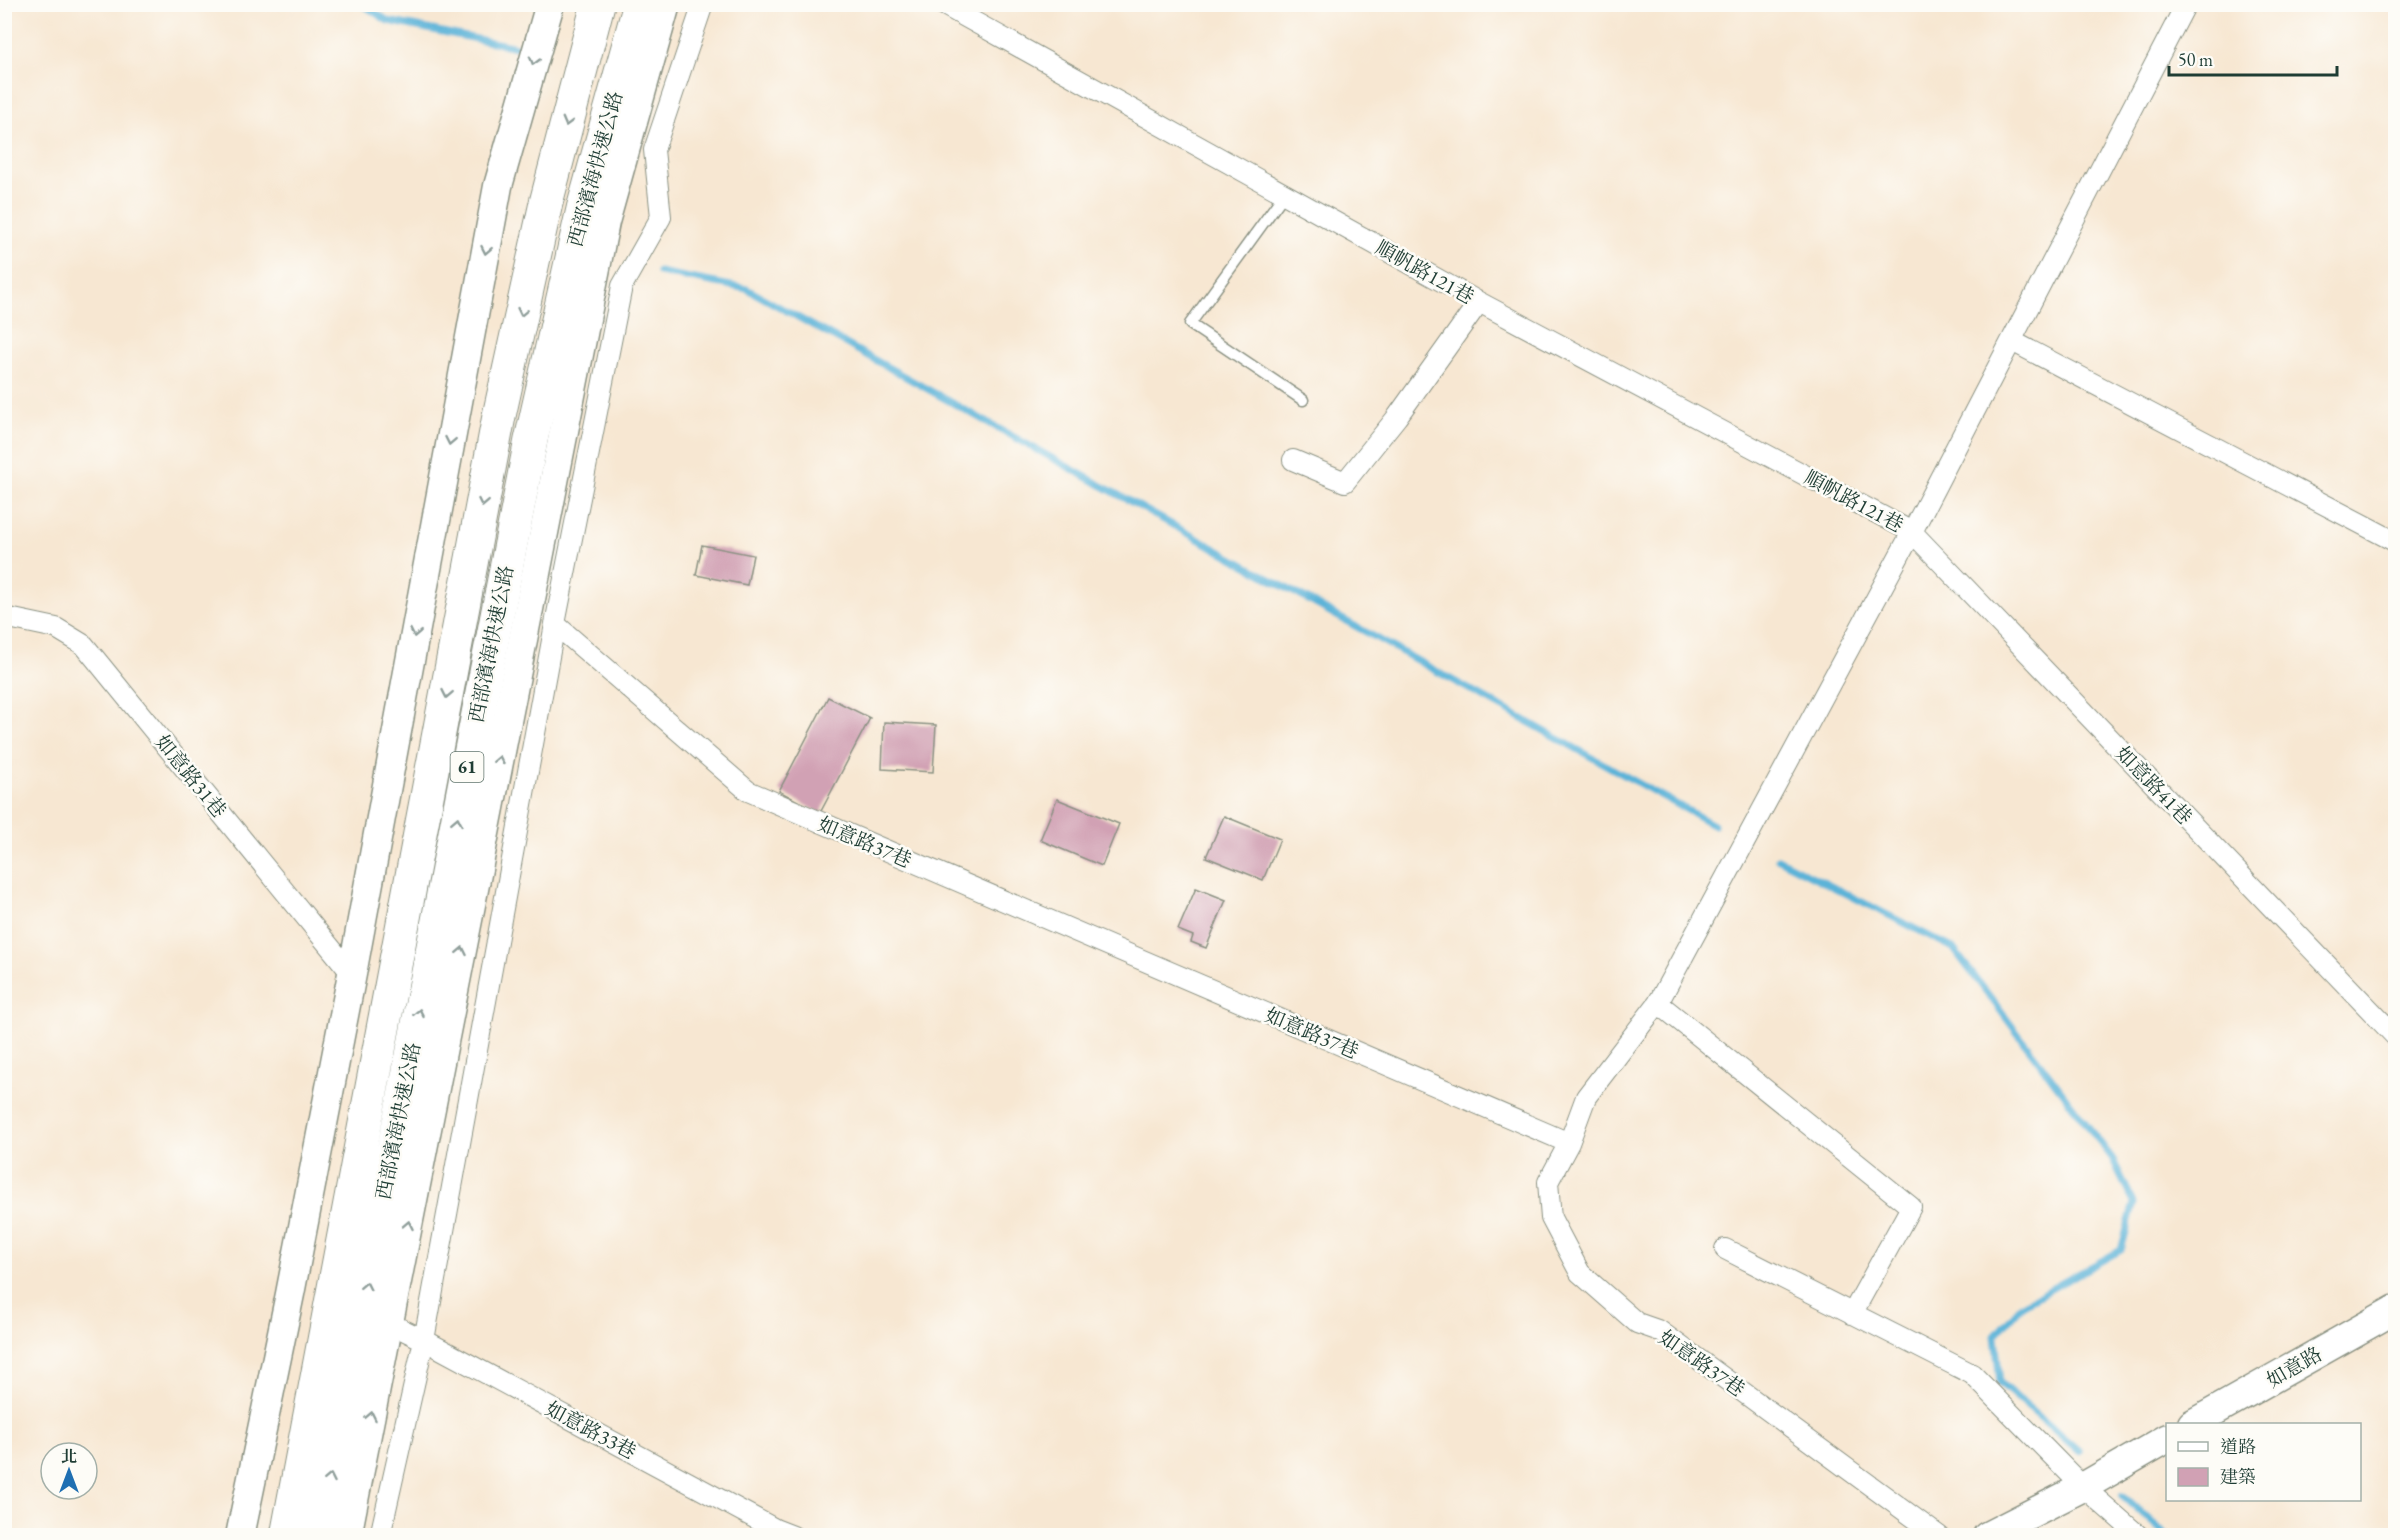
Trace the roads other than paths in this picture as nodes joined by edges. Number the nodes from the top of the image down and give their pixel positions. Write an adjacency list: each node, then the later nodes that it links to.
1 (550, 4): 17 (street, one-way to 17)
2 (598, 4): 30 (highway, 西部濱海快速公路 / 61, one-way to 30)
3 (640, 4): 31 (highway, 西部濱海快速公路 / 61, one-way to 3)
4 (666, 4): 24 (street, one-way to 4)
5 (703, 4): 16 (street)
6 (942, 4): 8 (street, 順帆路121巷)
7 (2186, 4): 10 (street)
8 (1285, 193): 9 (street, 順帆路121巷); 11 (lane)
9 (1479, 302): 12 (street); 13 (street, 順帆路121巷)
10 (2012, 341): 13 (street); 14 (street)
11 (1303, 400)
12 (1293, 460)
13 (1912, 532): 18 (street); 19 (street, 如意路41巷)
14 (2396, 542)
15 (4, 616): 17 (street, 如意路31巷)
16 (555, 624): 20 (street, 如意路37巷); 25 (street)
17 (352, 974): 29 (street)
18 (1658, 1003): 20 (street); 23 (street)
19 (2396, 1037)
20 (1569, 1143): 35 (street, 如意路37巷)
21 (1725, 1249): 23 (street)
22 (2396, 1309): 26 (street, 如意路)
23 (1852, 1314): 28 (street)
24 (389, 1323): 25 (street, 如意路33巷); 32 (street, one-way to 24)
25 (424, 1340): 33 (street); 34 (street, 如意路33巷)
26 (2196, 1423)
27 (2166, 1439): 28 (street)
28 (2083, 1487): 36 (street); 37 (street)
29 (240, 1536)
30 (287, 1536)
31 (319, 1536)
32 (347, 1536)
33 (380, 1536)
34 (793, 1536)
35 (1939, 1536)
36 (1987, 1536)
37 (2139, 1536)

